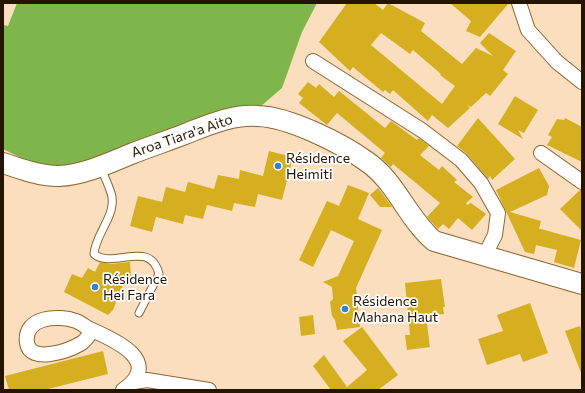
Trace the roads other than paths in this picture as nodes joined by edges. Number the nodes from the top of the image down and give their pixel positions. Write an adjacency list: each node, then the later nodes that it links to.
1 (519, 3): 3 (street)
2 (313, 61): 8 (street)
3 (582, 82)
4 (541, 153): 7 (street)
5 (3, 163): 6 (main road, Aroa Tiara'a Aito)
6 (101, 167): 8 (main road, Aroa Tiara'a Aito); 10 (lane)
7 (582, 182)
8 (484, 255): 9 (main road, Aroa Tiara'a Aito)
9 (582, 284)
10 (139, 313)
11 (92, 330): 12 (street)
12 (128, 386): 13 (street)
13 (209, 390)

